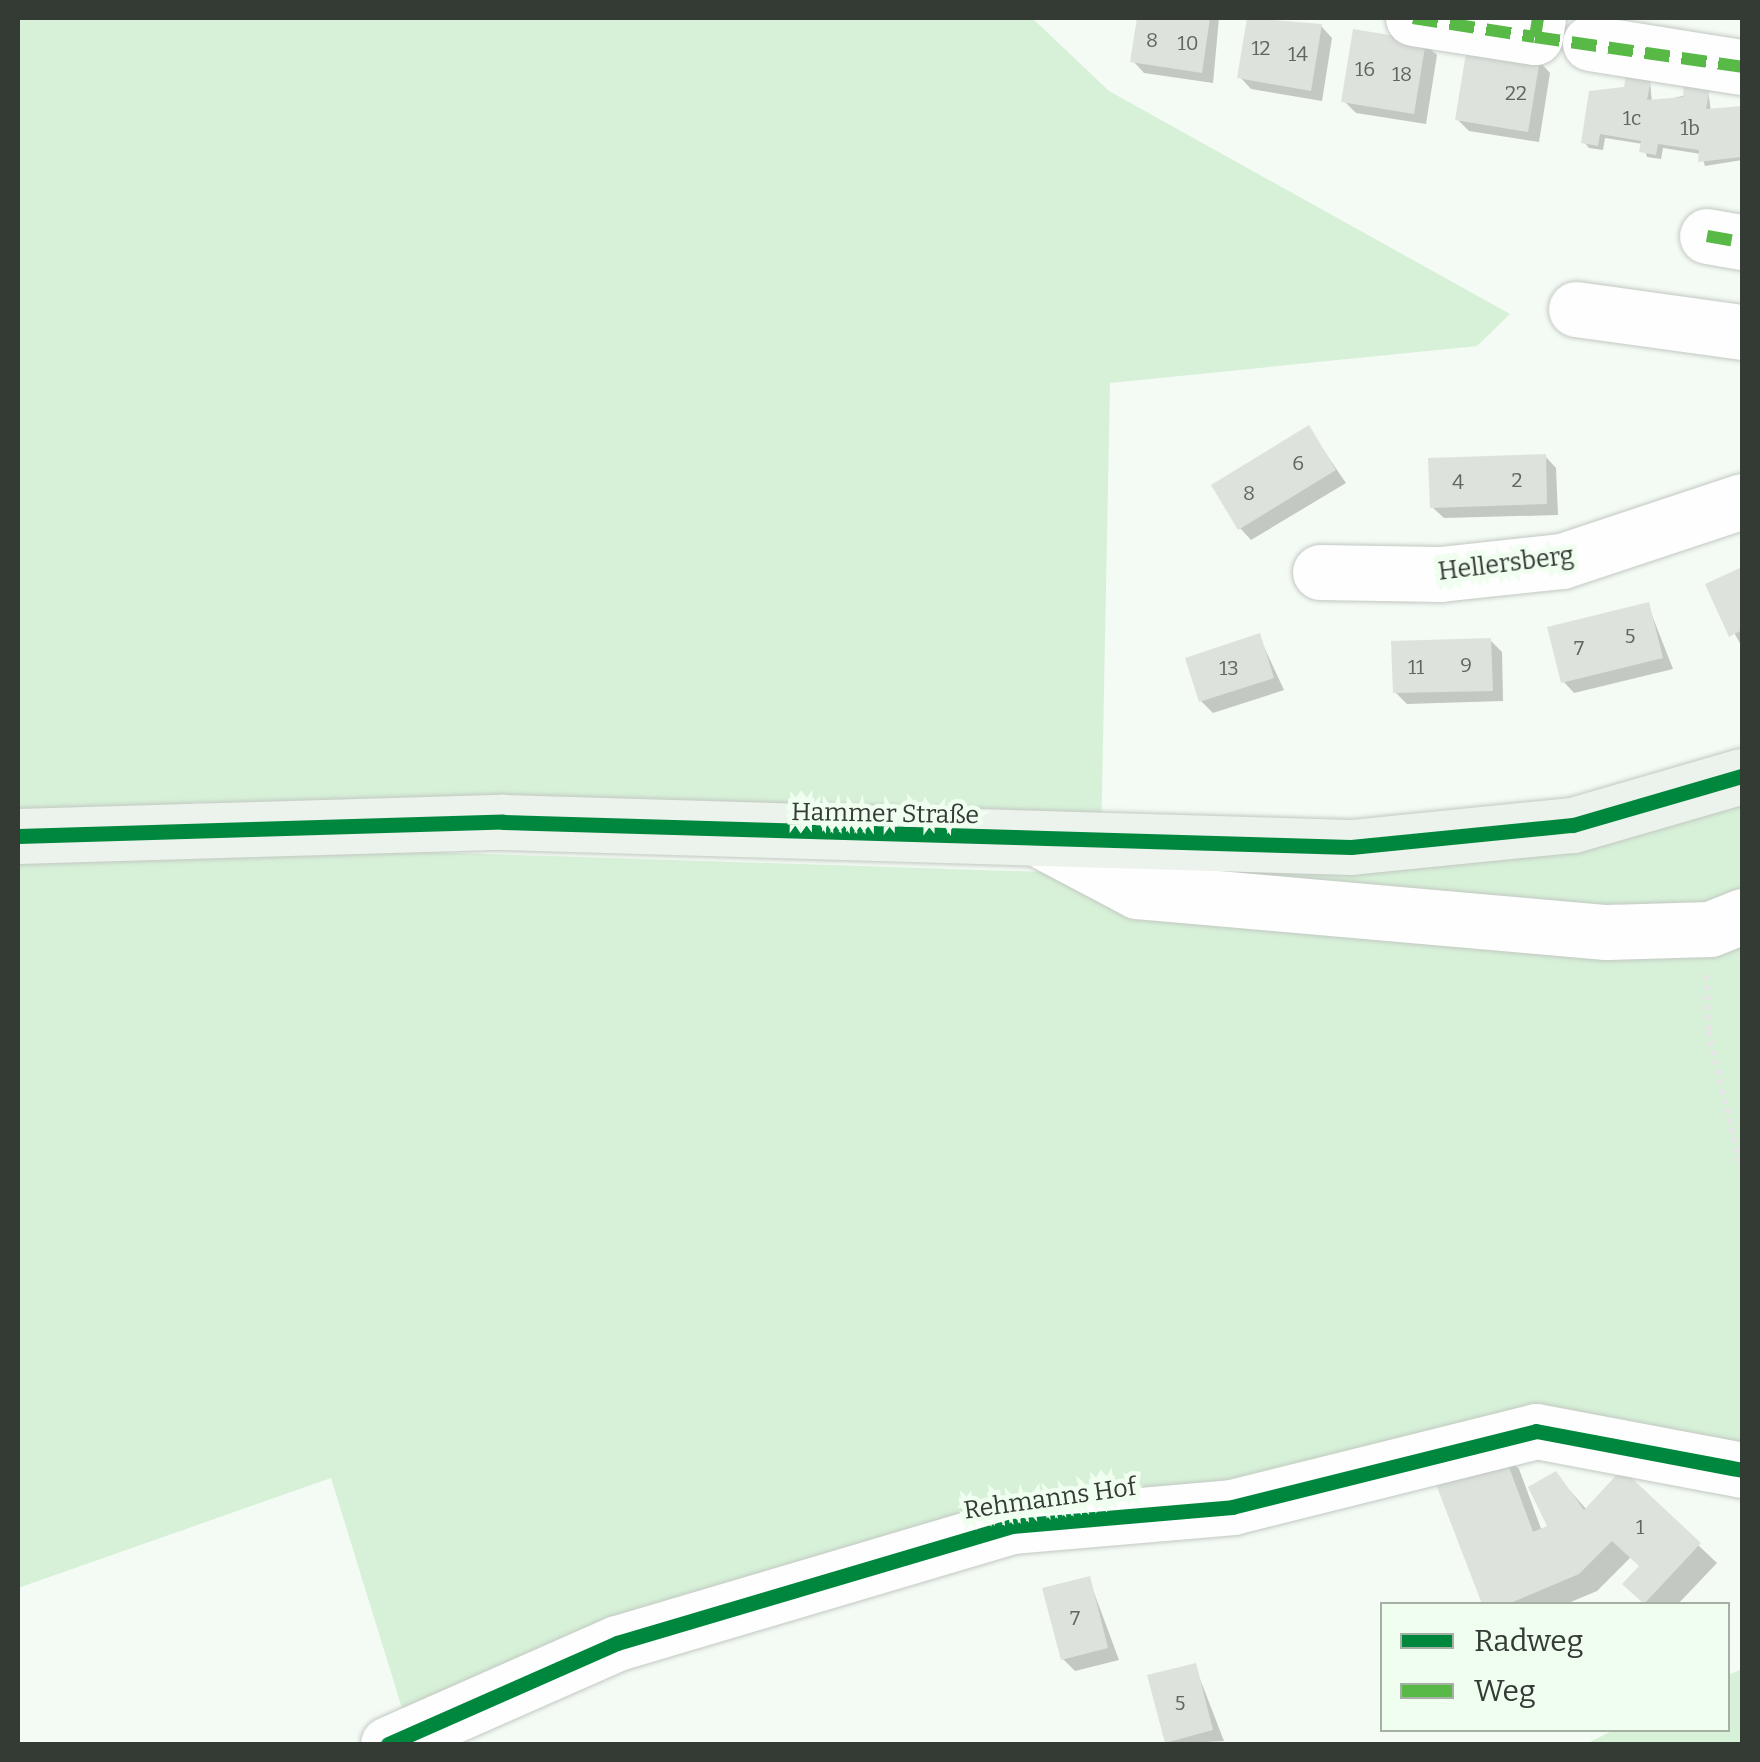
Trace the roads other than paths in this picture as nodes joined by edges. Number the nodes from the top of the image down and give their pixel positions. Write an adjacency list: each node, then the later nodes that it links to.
1 (1413, 18): 2 (street)
2 (1538, 18)
3 (1590, 43): 4 (street)
4 (1742, 67)
5 (1576, 309): 6 (street)
6 (1742, 332)
7 (1742, 502): 8 (street, Hellersberg)
8 (1320, 572)
9 (1742, 776): 11 (main road, Hammer Straße)
10 (18, 836): 11 (main road, Hammer Straße)
11 (1046, 843): 12 (street, Hammer Straße)
12 (1726, 922)
13 (1742, 1470): 14 (street, Rehmanns Hof)
14 (388, 1744)

